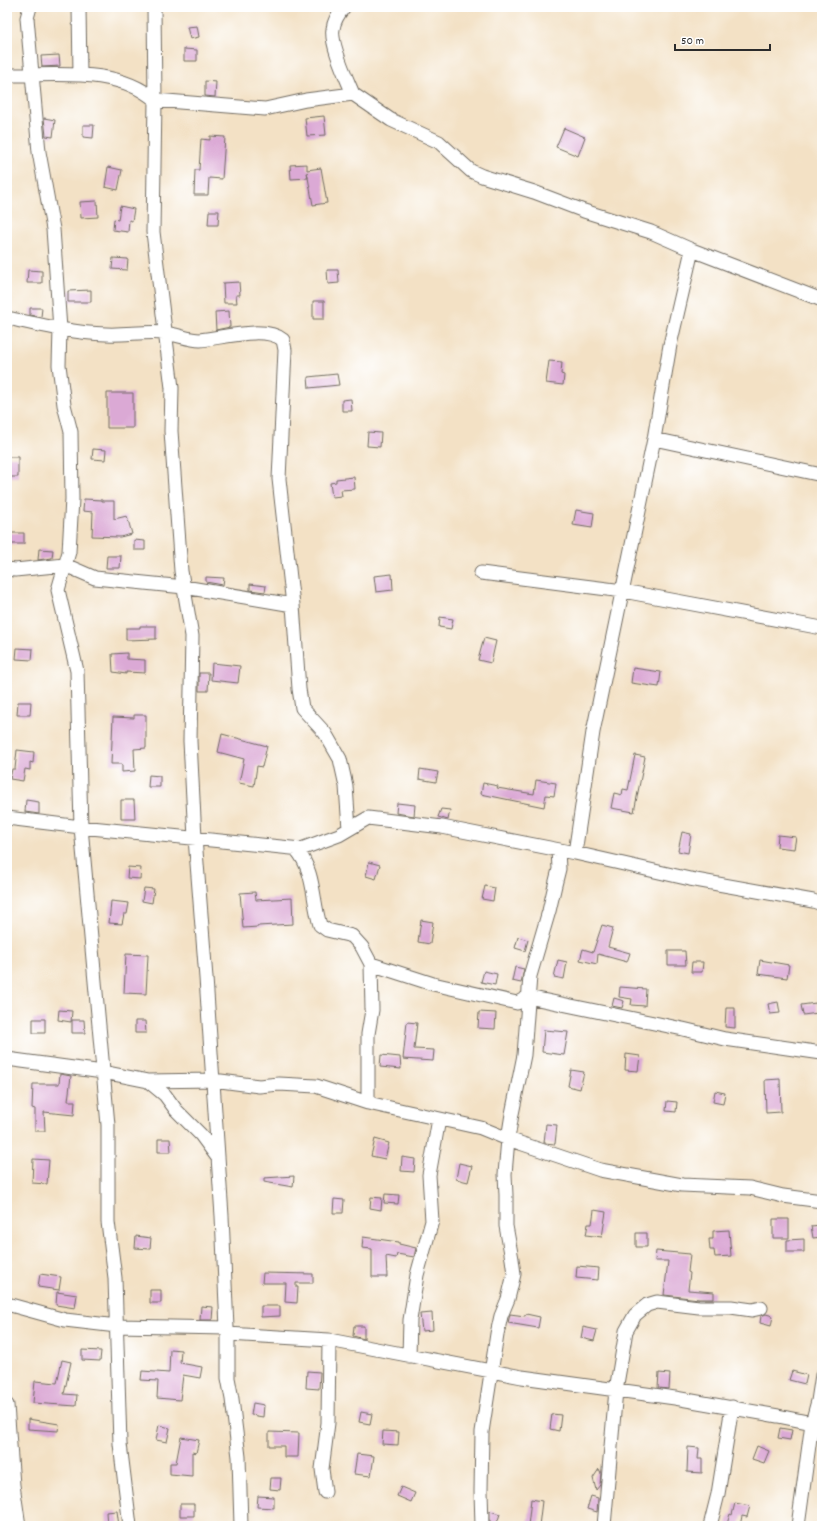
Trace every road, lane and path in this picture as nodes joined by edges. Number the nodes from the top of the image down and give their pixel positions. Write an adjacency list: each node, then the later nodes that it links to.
1 (30, 7): 6 (street)
2 (79, 7): 7 (street)
3 (154, 7): 9 (street)
4 (344, 7): 8 (street)
5 (7, 75): 6 (street)
6 (32, 75): 7 (street); 13 (street)
7 (80, 75): 9 (street)
8 (353, 94): 9 (street); 10 (street)
9 (155, 100): 14 (street)
10 (692, 250): 11 (street); 15 (street)
11 (822, 300)
12 (7, 318): 13 (street)
13 (60, 329): 14 (street); 17 (street)
14 (164, 333): 20 (street); 22 (street)
15 (654, 439): 16 (street); 21 (street)
16 (822, 475)
17 (65, 565): 18 (street); 20 (street); 25 (street)
18 (7, 569)
19 (481, 573): 21 (street)
20 (184, 588): 22 (street); 27 (street)
21 (623, 591): 23 (street); 30 (street)
22 (293, 605): 26 (street)
23 (822, 628)
24 (7, 818): 25 (street)
25 (81, 827): 27 (street); 36 (street)
26 (350, 829): 28 (street); 29 (street)
27 (195, 838): 28 (street); 37 (street)
28 (296, 849): 32 (street)
29 (558, 850): 30 (street); 33 (street)
30 (575, 853): 31 (street)
31 (822, 904)
32 (371, 964): 33 (street); 39 (street)
33 (528, 997): 34 (street); 41 (street)
34 (822, 1053)
35 (7, 1059): 36 (street)
36 (103, 1072): 38 (street); 46 (street)
37 (213, 1080): 38 (street); 39 (street); 42 (street)
38 (148, 1081): 42 (street)
39 (368, 1103): 40 (street)
40 (439, 1119): 41 (street); 49 (street)
41 (508, 1139): 43 (street); 50 (street)
42 (218, 1158): 47 (street)
43 (822, 1201)
44 (7, 1304): 46 (street)
45 (761, 1308): 52 (street)
46 (117, 1326): 47 (street); 58 (street)
47 (227, 1331): 48 (street); 59 (street)
48 (329, 1340): 49 (street); 56 (street)
49 (409, 1356): 50 (street)
50 (491, 1370): 52 (street); 60 (street)
51 (822, 1375): 55 (street)
52 (616, 1390): 54 (street); 61 (street)
53 (7, 1405): 57 (street)
54 (732, 1408): 55 (street); 62 (street)
55 (817, 1424): 63 (street)
56 (325, 1492)
57 (20, 1526)
58 (130, 1526)
59 (241, 1526)
60 (482, 1526)
61 (604, 1526)
62 (710, 1526)
63 (798, 1526)

